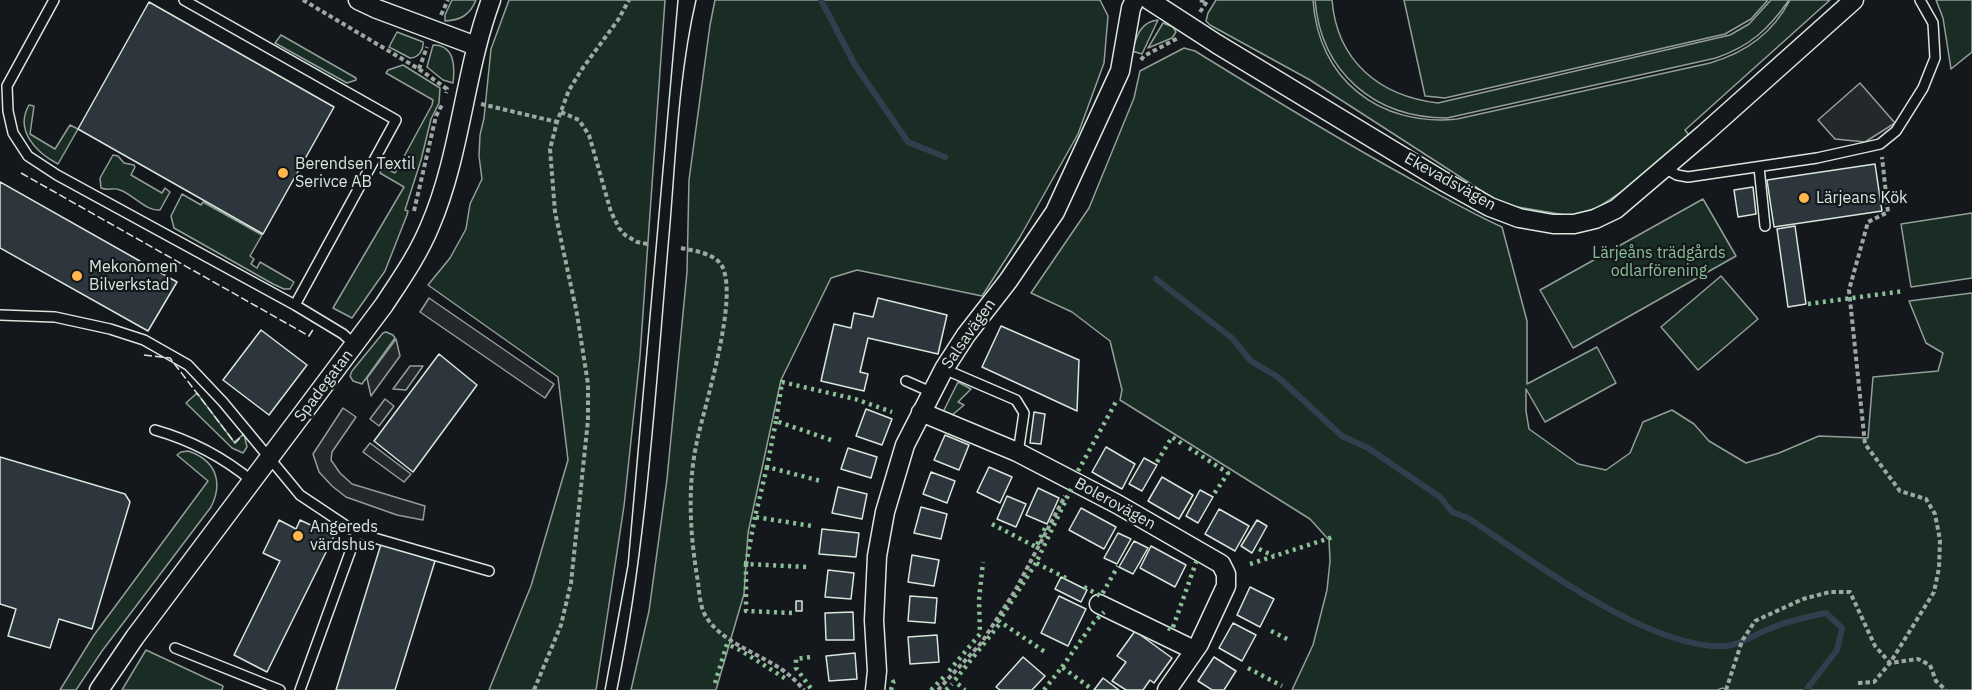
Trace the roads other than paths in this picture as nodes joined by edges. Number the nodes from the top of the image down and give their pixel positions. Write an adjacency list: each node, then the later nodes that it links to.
1 (54, 0): 14 (lane)
2 (184, 0): 14 (lane)
3 (358, 0): 9 (street)
4 (491, 0): 10 (street, Spadegatan)
5 (1135, 0): 17 (street, Salsavägen)
6 (1149, 0): 12 (street, Ekevadsvägen)
7 (1854, 0): 12 (street, Ekevadsvägen)
8 (1920, 0): 11 (lane)
9 (379, 4): 10 (street)
10 (477, 46): 16 (street, Spadegatan)
11 (1759, 167): 12 (lane); 13 (lane)
12 (1665, 168)
13 (1765, 226)
14 (295, 305): 16 (lane)
15 (0, 315): 23 (lane)
16 (355, 345): 23 (street, Spadegatan)
17 (944, 369): 19 (street, Salsavägen); 22 (lane)
18 (906, 381): 19 (lane)
19 (932, 392): 20 (street, Salsavägen)
20 (921, 412): 22 (street, Bolerovägen); 33 (street, Salsavägen)
21 (154, 430): 24 (lane)
22 (1018, 453): 29 (street, Bolerovägen)
23 (270, 457): 24 (street, Spadegatan); 25 (lane)
24 (252, 482): 30 (street, Spadegatan)
25 (357, 533): 26 (lane); 32 (lane)
26 (489, 571)
27 (1099, 604): 29 (street)
28 (175, 648): 31 (lane)
29 (1194, 650): 34 (street, Bolerovägen)
30 (99, 690)
31 (280, 690)
32 (300, 690)
33 (875, 690)
34 (1167, 690)

